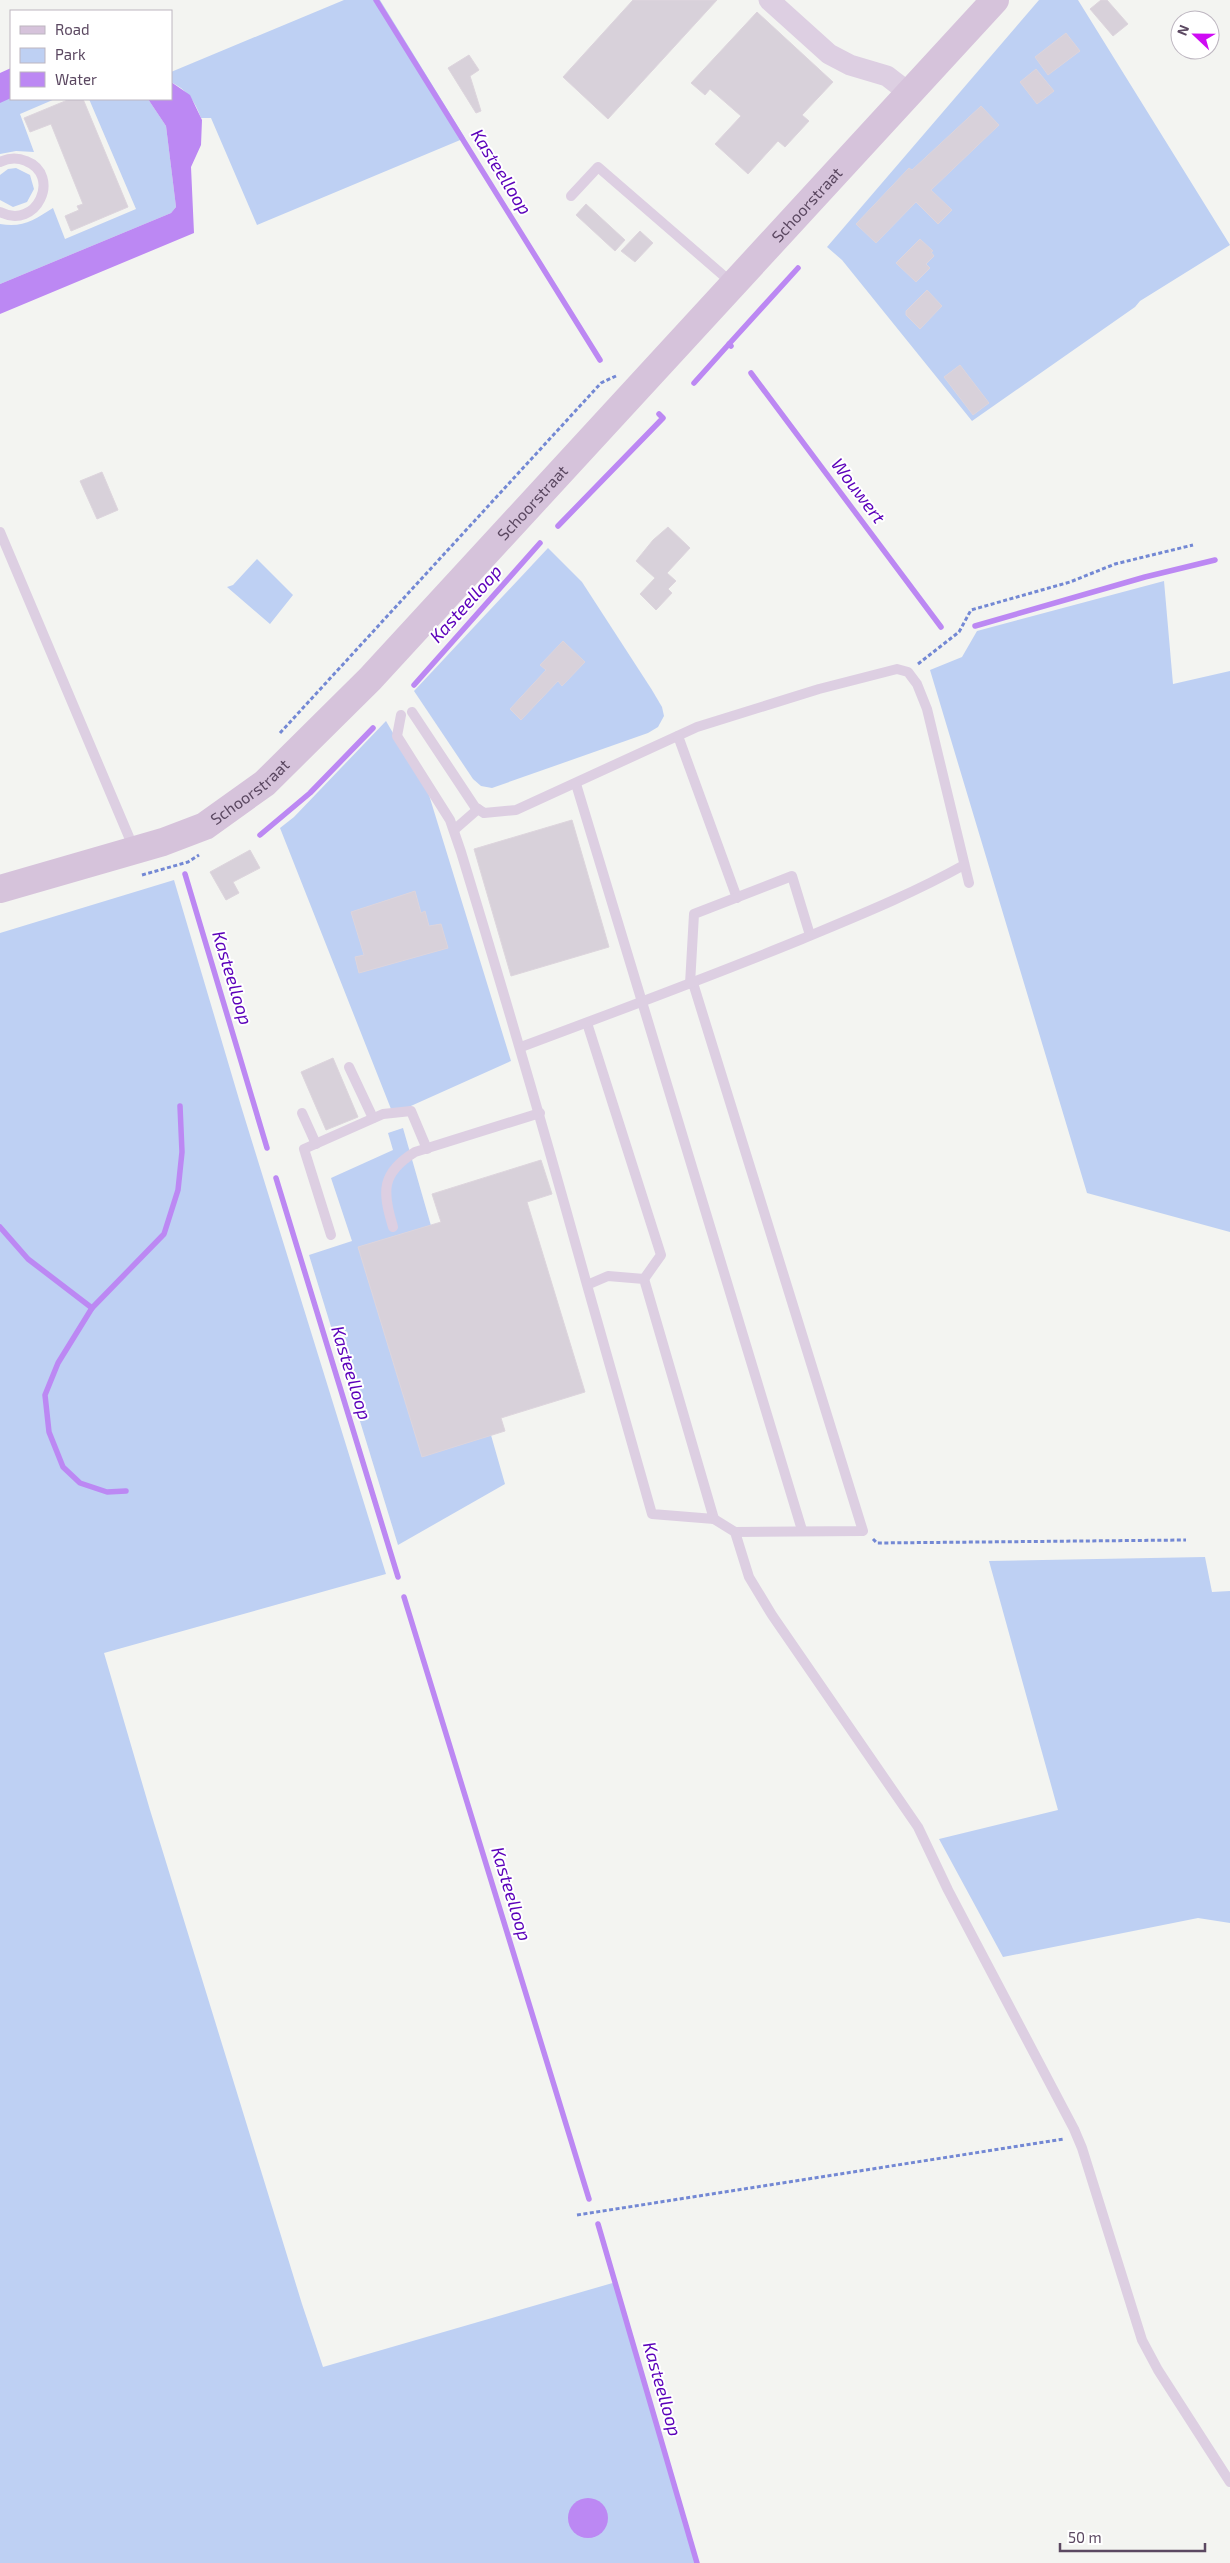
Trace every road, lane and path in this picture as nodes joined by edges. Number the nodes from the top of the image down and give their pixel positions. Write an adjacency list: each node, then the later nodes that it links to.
1 (769, 0): 3 (street)
2 (995, 0): 3 (street, Schoorstraat)
3 (909, 93): 7 (street, Schoorstraat)
4 (0, 162): 6 (lane)
5 (571, 196): 7 (lane)
6 (0, 212)
7 (732, 284): 19 (street, Schoorstraat)
8 (613, 377): 15 (path, Schoorstraat)
9 (0, 532): 19 (lane)
10 (1193, 545): 11 (path)
11 (908, 672): 14 (lane); 20 (lane)
12 (412, 712): 17 (lane)
13 (401, 715): 18 (lane)
14 (678, 736): 16 (lane); 23 (lane)
15 (274, 739)
16 (576, 784): 17 (lane); 26 (lane)
17 (478, 810): 18 (lane)
18 (454, 830): 28 (lane)
19 (132, 851): 22 (street, Schoorstraat)
20 (964, 865): 21 (lane); 24 (lane)
21 (969, 883)
22 (0, 889)
23 (737, 898): 24 (lane); 25 (lane)
24 (810, 935): 25 (lane)
25 (691, 984): 26 (lane); 41 (lane)
26 (642, 1002): 27 (lane); 40 (lane)
27 (587, 1023): 28 (lane); 37 (lane)
28 (521, 1047): 31 (lane)
29 (349, 1067): 32 (lane)
30 (302, 1113): 33 (lane)
31 (540, 1113): 34 (lane); 38 (lane)
32 (373, 1118): 33 (lane); 34 (lane)
33 (316, 1144): 36 (lane)
34 (427, 1148): 35 (lane)
35 (393, 1227)
36 (331, 1235)
37 (644, 1279): 38 (lane); 39 (lane)
38 (588, 1285): 39 (lane)
39 (714, 1519): 42 (lane)
40 (802, 1530): 41 (lane); 42 (lane)
41 (863, 1531): 43 (path)
42 (735, 1532): 44 (lane)
43 (1186, 1540)
44 (1077, 2137): 45 (path); 46 (lane)
45 (577, 2215)
46 (1230, 2482)

